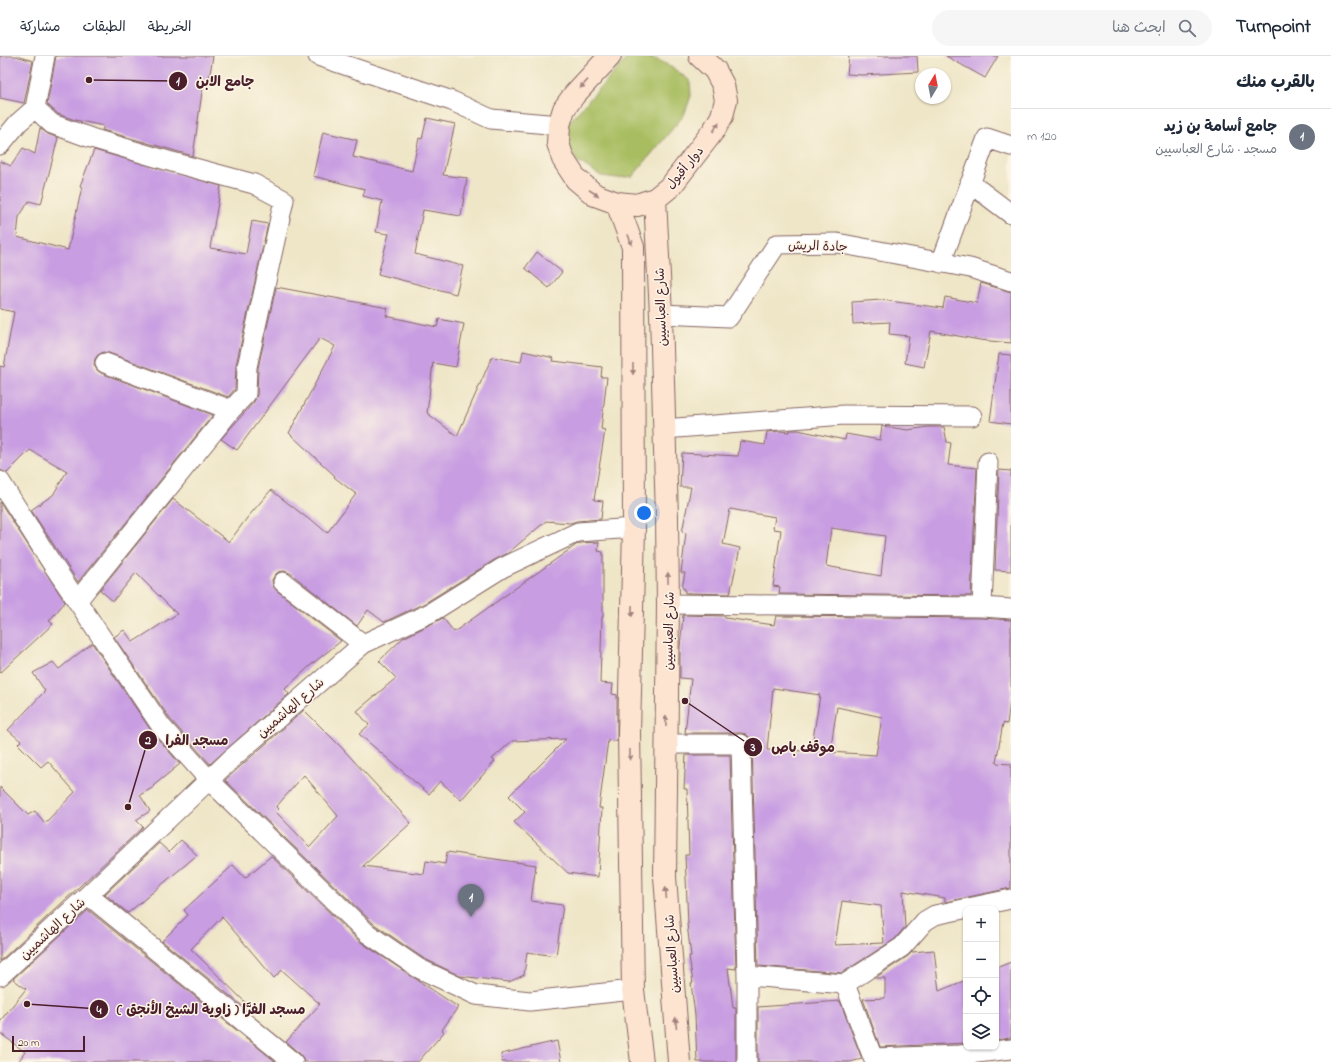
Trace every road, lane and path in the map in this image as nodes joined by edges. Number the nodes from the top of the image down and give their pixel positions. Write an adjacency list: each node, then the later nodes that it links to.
1 (45, 56): 5 (street)
2 (318, 56): 6 (street)
3 (610, 56): 6 (main road, دوار أقيول, one-way to 6)
4 (700, 56): 10 (main road, دوار أقيول, one-way to 4)
5 (35, 108): 7 (street); 17 (street)
6 (559, 125): 11 (main road, دوار أقيول, one-way to 11)
7 (0, 145)
8 (1011, 146): 9 (street)
9 (970, 183): 12 (street); 13 (street)
10 (655, 199): 11 (main road, دوار أقيول); 15 (main road, شارع العباسيين)
11 (616, 203): 22 (main road, شارع العباسيين, one-way to 22)
12 (1011, 214)
13 (941, 263): 14 (street, جادة الريش); 15 (street, جادة الريش)
14 (1011, 281)
15 (661, 314): 19 (main road, شارع العباسيين)
16 (105, 363): 17 (street)
17 (231, 410): 24 (street)
18 (972, 416): 19 (street)
19 (664, 429): 25 (main road, شارع العباسيين, one-way to 19)
20 (988, 462): 26 (street)
21 (0, 481): 24 (street)
22 (634, 528): 28 (street, شارع الهاشميين); 36 (main road, شارع العباسيين, one-way to 36)
23 (283, 582): 28 (street)
24 (77, 601): 30 (street)
25 (668, 604): 26 (street); 29 (main road, شارع العباسيين, one-way to 25)
26 (982, 607): 27 (street)
27 (1011, 609)
28 (363, 644): 30 (street, شارع الهاشميين)
29 (666, 744): 34 (street); 40 (main road, شارع العباسيين, one-way to 29)
30 (209, 780): 31 (street, شارع الهاشميين); 36 (street)
31 (88, 895): 33 (street, شارع الهاشميين); 38 (street)
32 (1011, 899): 35 (street)
33 (0, 976)
34 (747, 976): 35 (street); 41 (street)
35 (846, 984): 37 (street)
36 (633, 990): 39 (main road, شارع العباسيين)
37 (1011, 1050)
38 (293, 1062)
39 (642, 1062)
40 (679, 1062)
41 (747, 1062)

